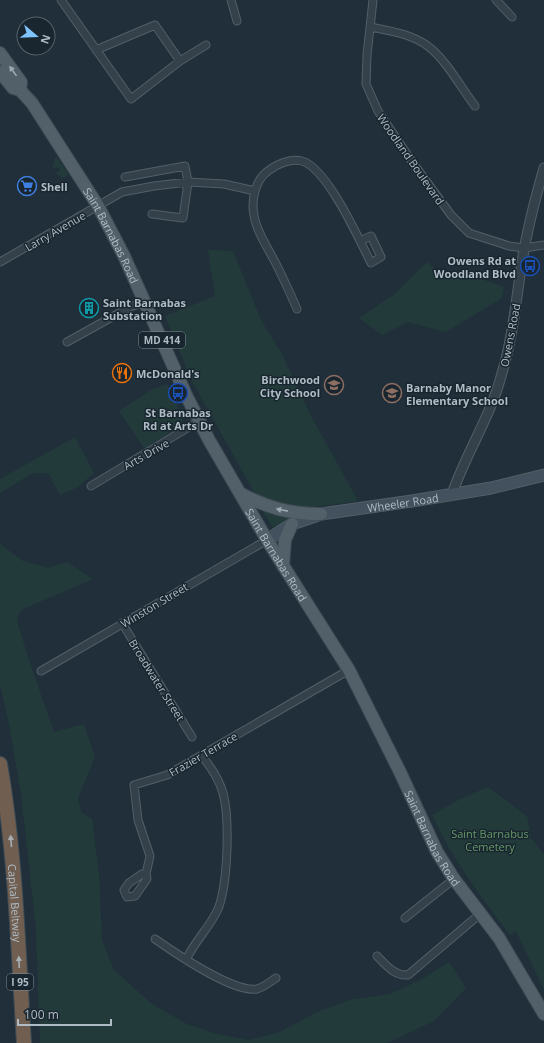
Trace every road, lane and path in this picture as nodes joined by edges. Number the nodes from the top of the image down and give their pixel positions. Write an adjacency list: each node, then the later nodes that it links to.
1 (61, 0): 9 (street)
2 (231, 0): 6 (street)
3 (373, 0): 7 (street, Woodland Boulevard)
4 (496, 0): 5 (street)
5 (512, 17)
6 (237, 21)
7 (370, 27): 14 (street); 23 (street, Woodland Boulevard)
8 (206, 45): 11 (street)
9 (96, 50): 11 (street); 11 (street)
10 (0, 53): 13 (main road, Saint Barnabas Road / MD 414, one-way to 10)
11 (180, 61)
12 (0, 72): 13 (main road, Saint Barnabas Road / MD 414)
13 (20, 90): 19 (main road, Saint Barnabas Road / MD 414)
14 (475, 106)
15 (544, 168): 23 (street, Owens Road)
16 (125, 177): 17 (street)
17 (188, 182): 18 (street, Larry Avenue); 19 (street, Larry Avenue); 20 (street)
18 (255, 191): 21 (street); 26 (street)
19 (98, 206): 24 (street, Larry Avenue); 25 (main road, Saint Barnabas Road / MD 414)
20 (152, 214)
21 (360, 241): 21 (street)
22 (544, 244): 23 (street, Woodland Boulevard)
23 (524, 248): 32 (street, Owens Road)
24 (0, 262)
25 (145, 302): 27 (street); 28 (main road, Saint Barnabas Road / MD 414)
26 (297, 309)
27 (66, 342)
28 (199, 421): 30 (street, Arts Drive); 31 (main road, Saint Barnabas Road / MD 414)
29 (544, 475): 32 (main road, Wheeler Road)
30 (92, 486)
31 (240, 493): 33 (main road, one-way to 31); 35 (main road, Saint Barnabas Road / MD 414)
32 (452, 494): 33 (main road, Wheeler Road)
33 (321, 514): 34 (main road, Wheeler Road)
34 (292, 524): 35 (main road, Wheeler Road); 36 (main road)
35 (267, 540): 36 (main road, Saint Barnabas Road / MD 414); 37 (street, Winston Street)
36 (283, 566): 38 (main road, Saint Barnabas Road / MD 414)
37 (122, 623): 39 (street, Winston Street); 40 (street, Broadwater Street)
38 (349, 670): 41 (street, Frazier Terrace); 44 (main road, Saint Barnabas Road / MD 414)
39 (41, 671)
40 (192, 737)
41 (202, 756): 43 (street, Frazier Terrace); 49 (street)
42 (0, 764): 52 (highway, Capital Beltway / I 95, one-way to 42)
43 (146, 874)
44 (454, 879): 45 (main road, Saint Barnabas Road / MD 414); 46 (street)
45 (480, 914): 48 (street); 51 (main road, Saint Barnabas Road / MD 414)
46 (405, 918)
47 (155, 939): 49 (street)
48 (377, 956)
49 (187, 958): 50 (street)
50 (276, 978)
51 (544, 1014)
52 (24, 1043)

